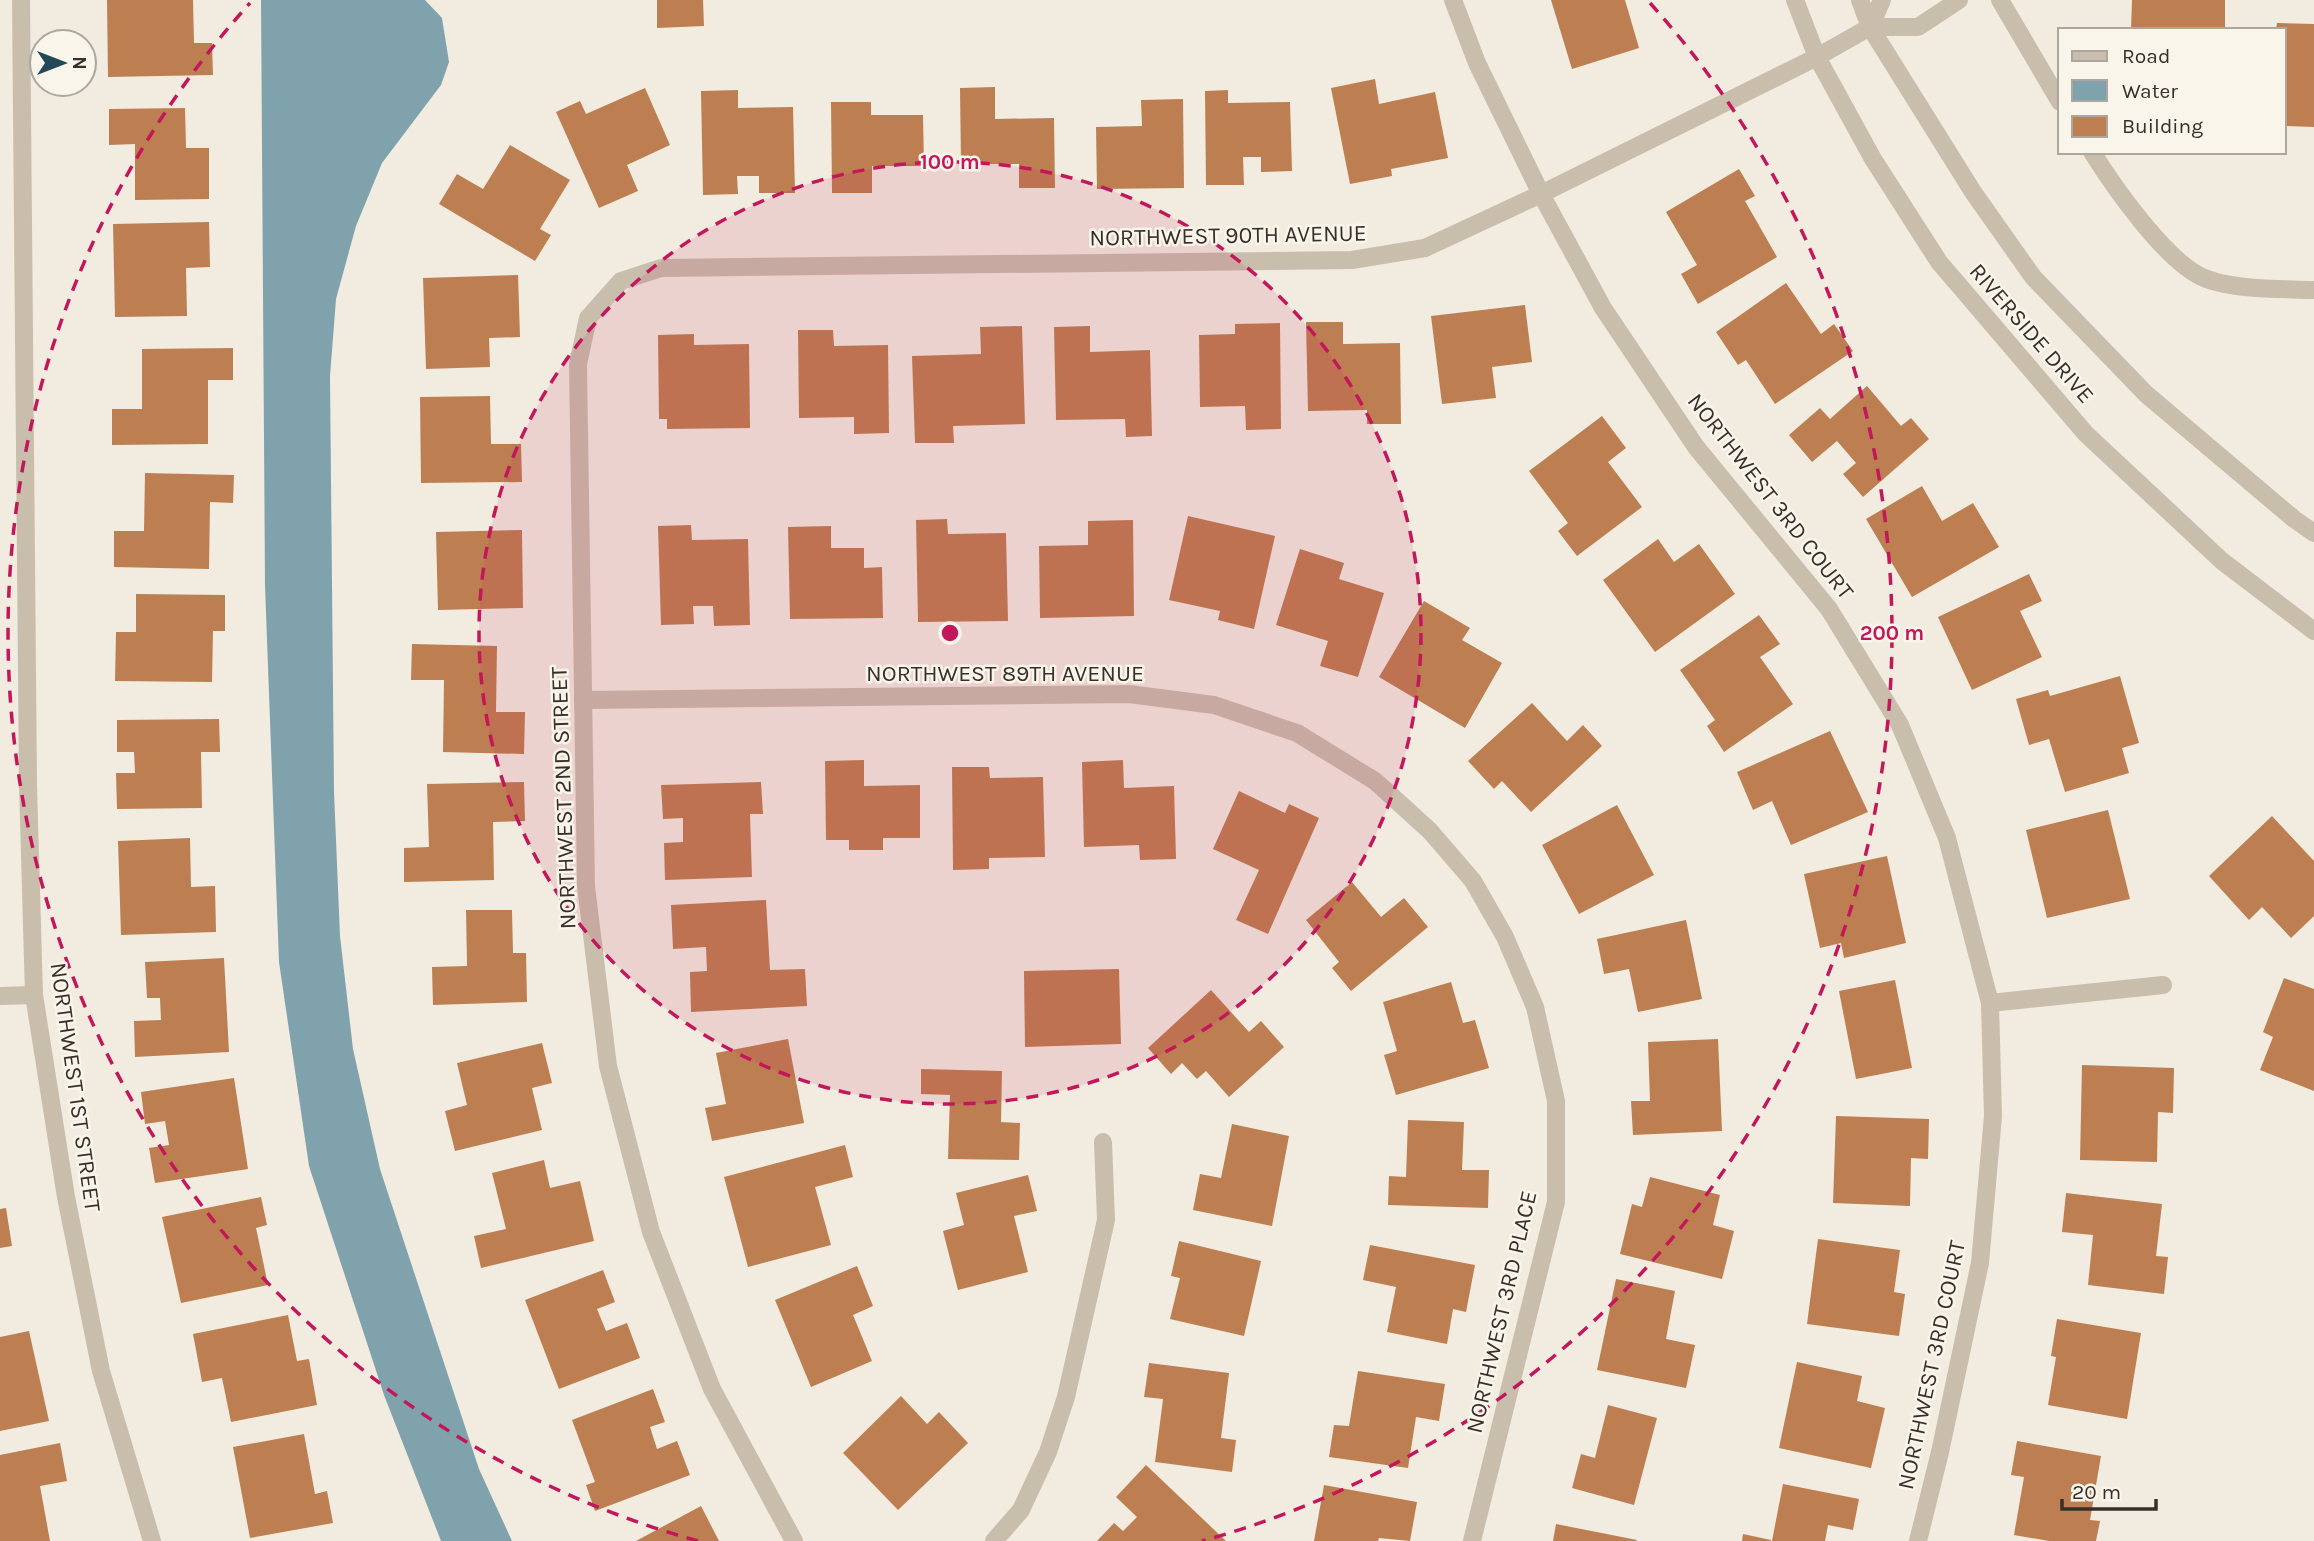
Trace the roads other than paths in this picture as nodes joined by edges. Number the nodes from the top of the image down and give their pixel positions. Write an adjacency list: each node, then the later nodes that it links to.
1 (21, 0): 20 (street, NORTHWEST 1ST STREET)
2 (1453, 0): 12 (street, NORTHWEST 3RD COURT)
3 (1795, 0): 9 (street, RIVERSIDE DRIVE)
4 (1860, 0): 8 (street, RIVERSIDE DRIVE)
5 (1882, 0): 8 (street)
6 (1959, 0): 8 (street)
7 (2000, 0): 10 (street)
8 (1870, 27): 9 (street, NORTHWEST 90TH AVENUE); 15 (street, RIVERSIDE DRIVE)
9 (1817, 57): 12 (street, NORTHWEST 90TH AVENUE); 16 (street, RIVERSIDE DRIVE)
10 (2058, 99)
11 (2093, 154): 14 (street)
12 (1541, 194): 13 (street, NORTHWEST 90TH AVENUE); 22 (street, NORTHWEST 3RD COURT)
13 (621, 281): 17 (street, NORTHWEST 2ND STREET)
14 (2314, 290)
15 (2314, 533)
16 (2314, 632)
17 (583, 699): 18 (street, NORTHWEST 89TH AVENUE); 25 (street, NORTHWEST 2ND STREET)
18 (1430, 831): 27 (street, NORTHWEST 3RD PLACE)
19 (2163, 985): 22 (street)
20 (34, 995): 21 (street); 24 (street, NORTHWEST 1ST STREET)
21 (0, 996)
22 (1990, 1003): 28 (street, NORTHWEST 3RD COURT)
23 (1103, 1142): 26 (street)
24 (152, 1541)
25 (794, 1541)
26 (994, 1541)
27 (1472, 1541)
28 (1918, 1541)

